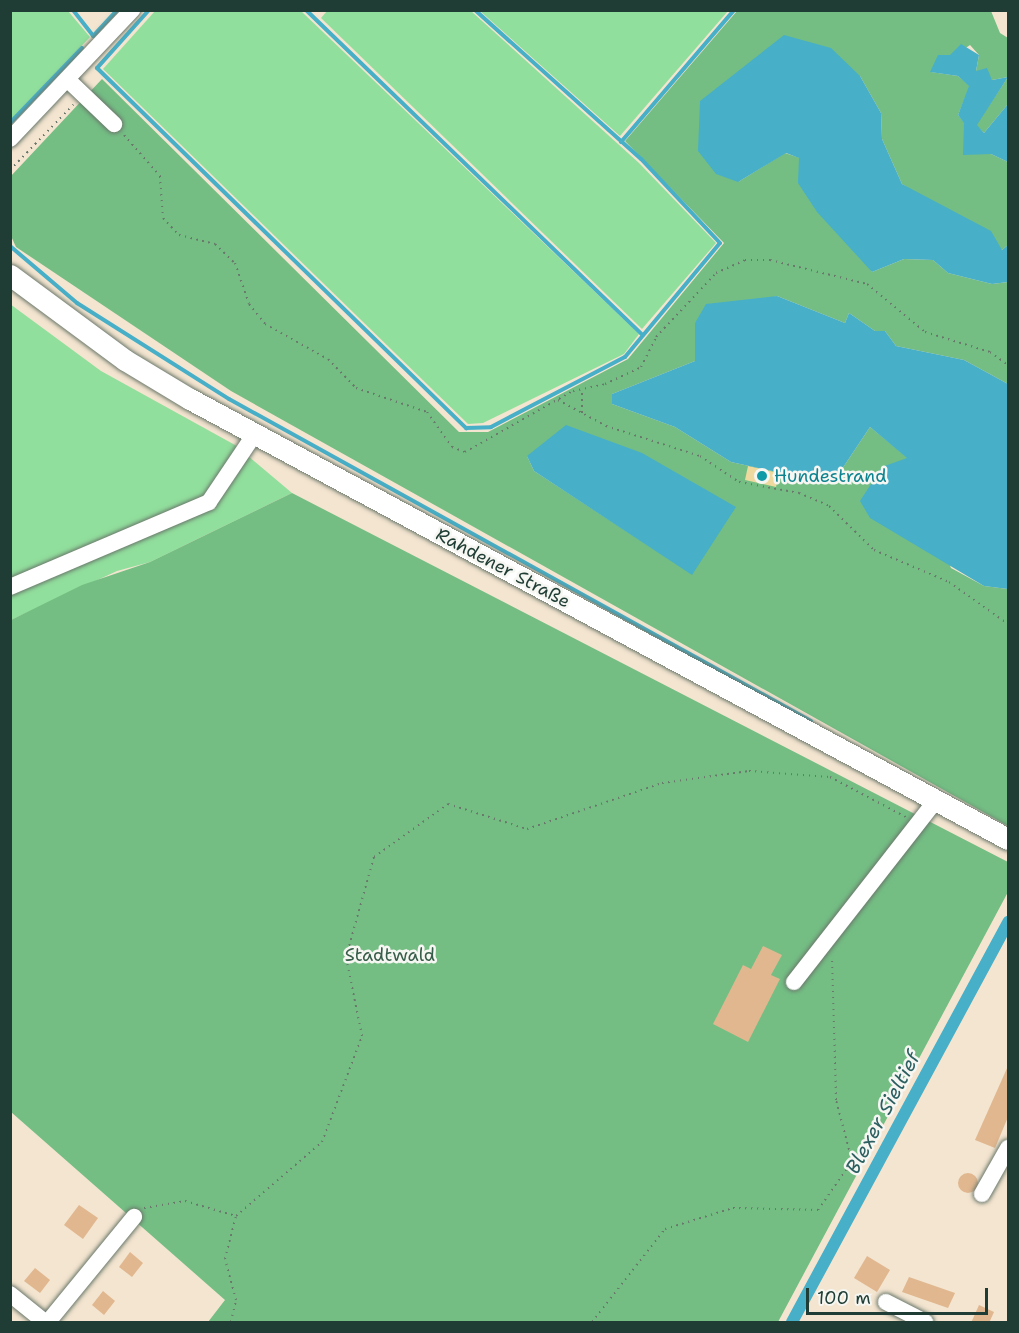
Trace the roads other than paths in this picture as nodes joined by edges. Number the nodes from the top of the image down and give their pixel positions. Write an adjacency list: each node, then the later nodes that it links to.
1 (132, 10): 2 (street)
2 (68, 80): 3 (street); 4 (street)
3 (114, 124)
4 (10, 139)
5 (10, 275): 6 (main road, Rahdener Straße)
6 (254, 435): 7 (street); 8 (main road, Rahdener Straße)
7 (10, 587)
8 (937, 799): 9 (main road, Rahdener Straße); 10 (street)
9 (1008, 839)
10 (794, 982)
11 (1008, 1148): 12 (street)
12 (982, 1194)
13 (134, 1217): 16 (street)
14 (10, 1294): 16 (street)
15 (886, 1302): 17 (street)
16 (46, 1323)
17 (925, 1323)

